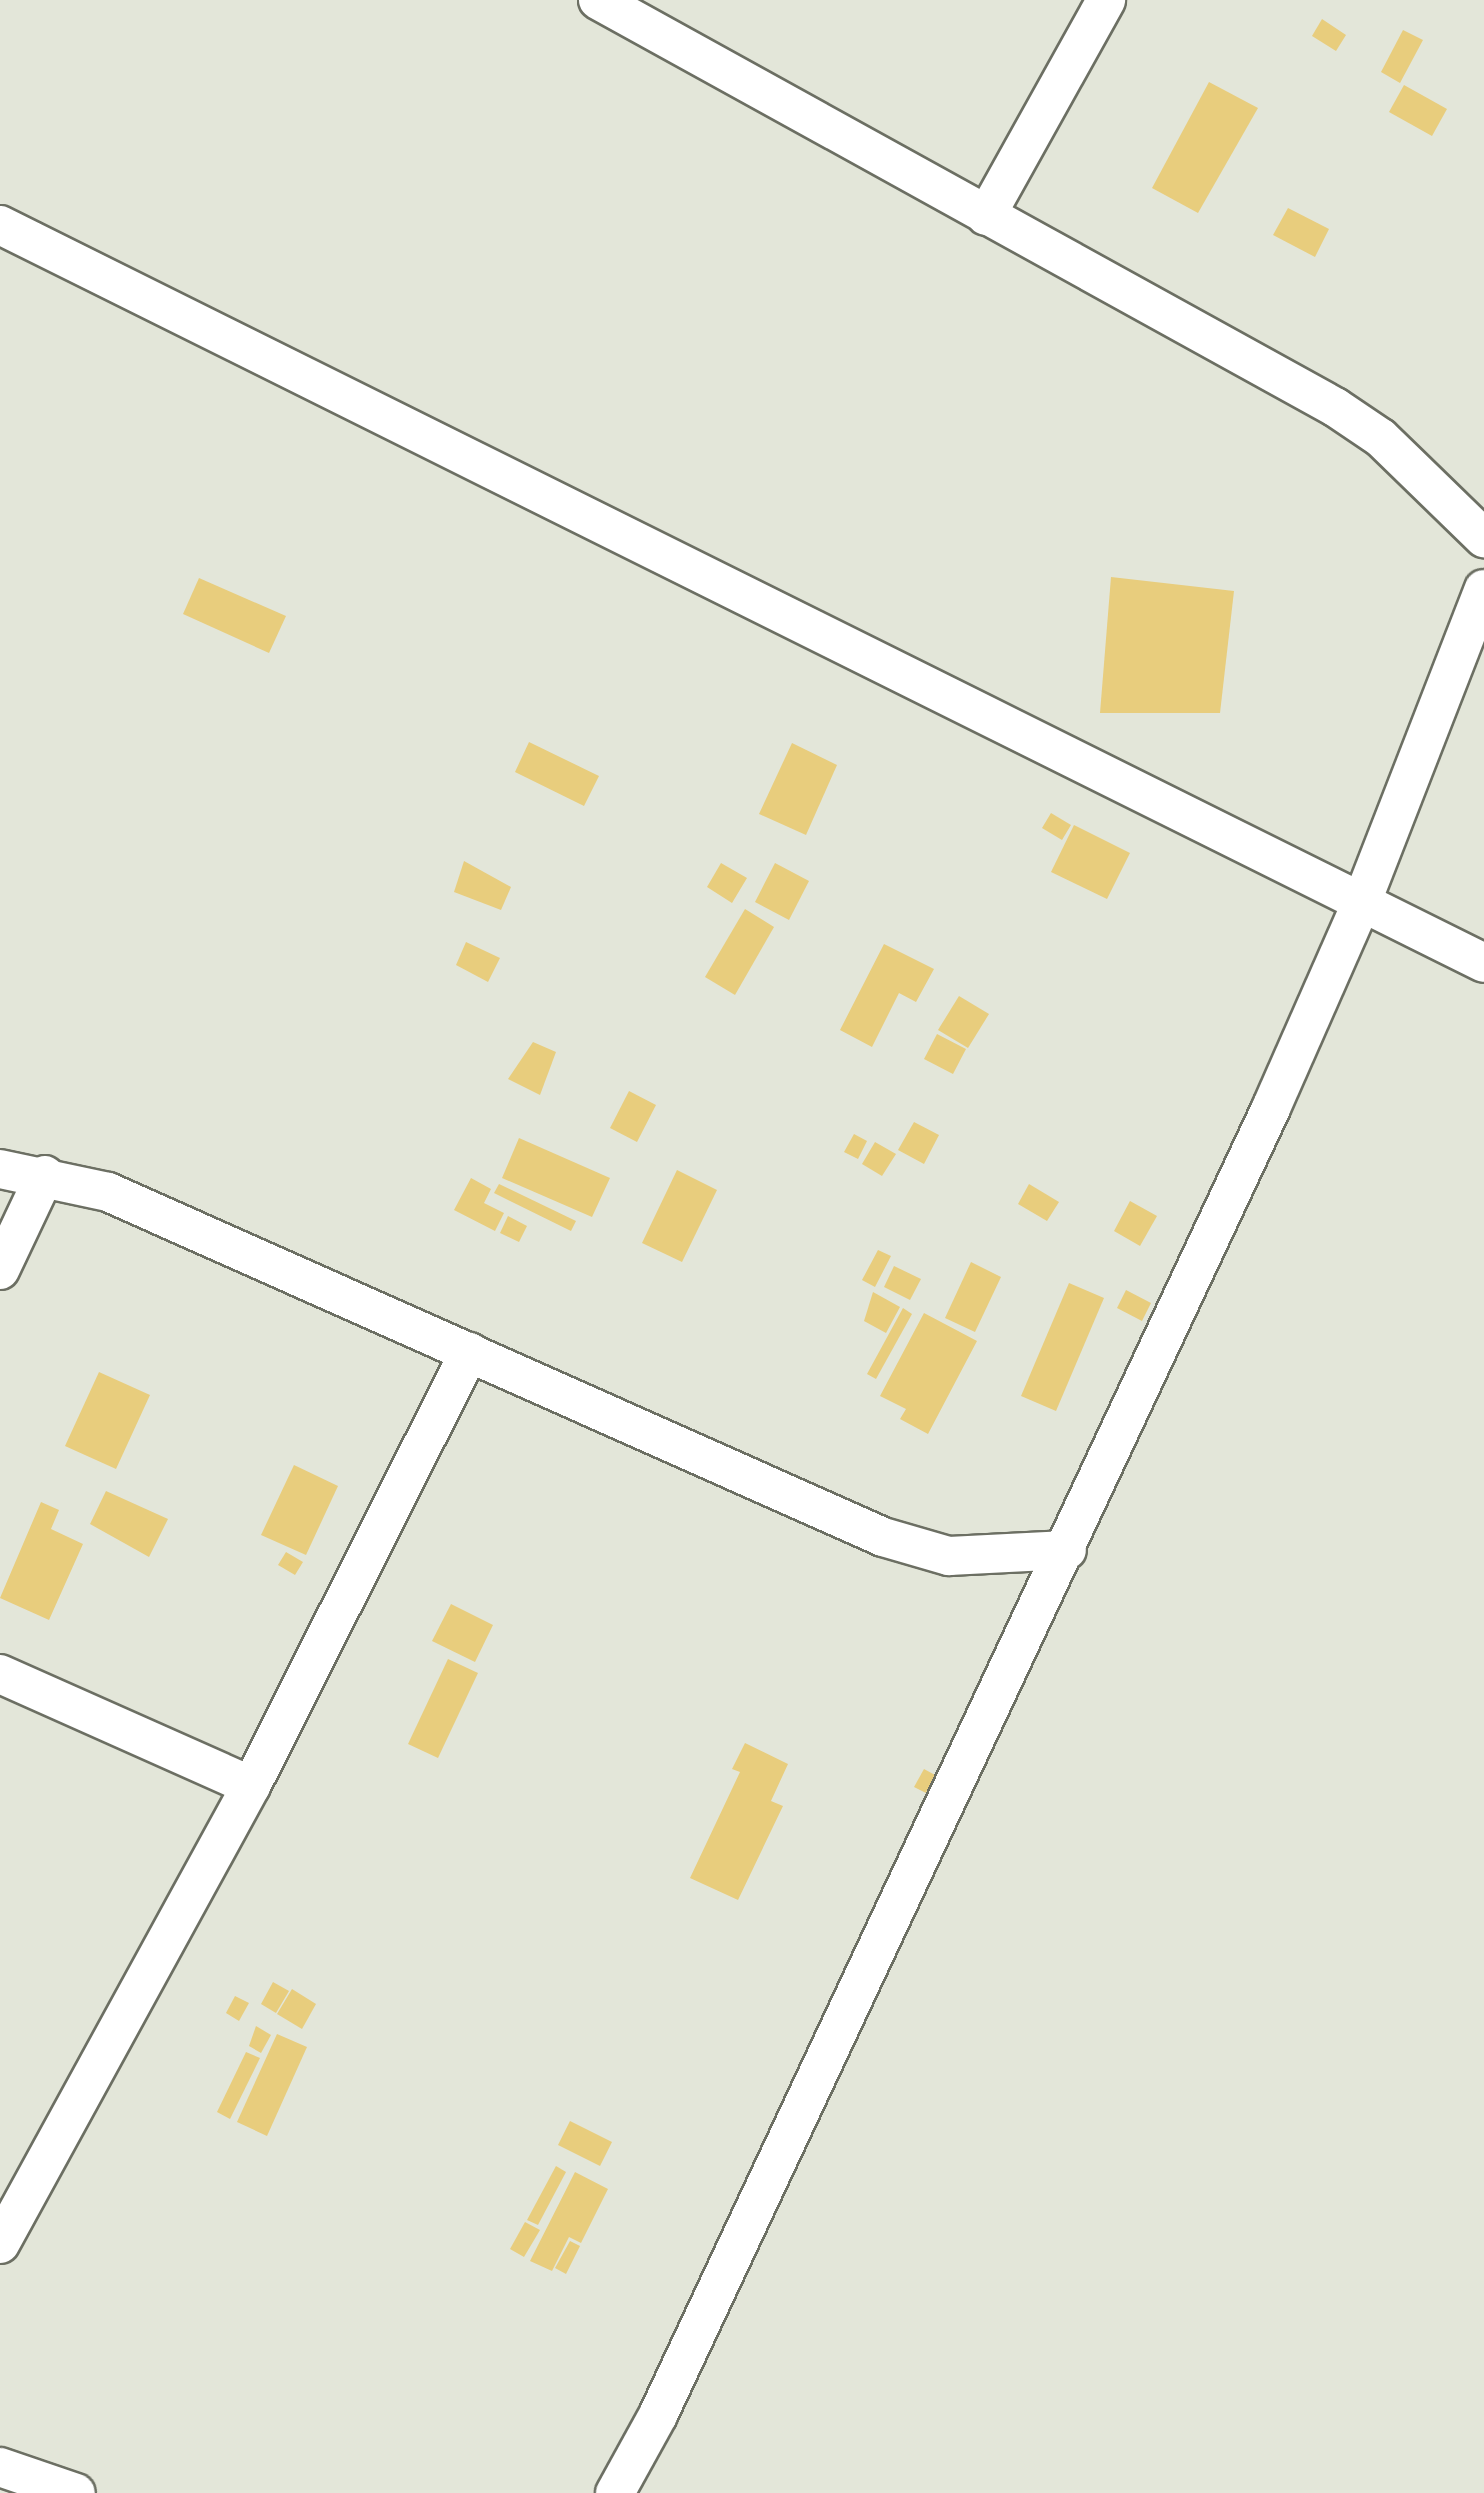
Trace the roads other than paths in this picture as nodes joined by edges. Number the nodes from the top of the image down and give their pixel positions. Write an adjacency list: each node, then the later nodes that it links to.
1 (598, 0): 3 (street)
2 (1106, 0): 3 (street)
3 (986, 216): 5 (street)
4 (0, 225): 7 (street)
5 (1484, 538)
6 (1484, 589): 7 (street)
7 (1360, 904): 8 (street); 13 (street)
8 (1484, 963)
9 (0, 1169): 10 (street)
10 (45, 1175): 11 (street); 12 (street)
11 (0, 1270)
12 (469, 1352): 13 (street); 15 (street)
13 (1067, 1550): 19 (street)
14 (0, 1674): 15 (street)
15 (251, 1786): 16 (street)
16 (0, 2244)
17 (0, 2467): 18 (street)
18 (76, 2493)
19 (615, 2493)

